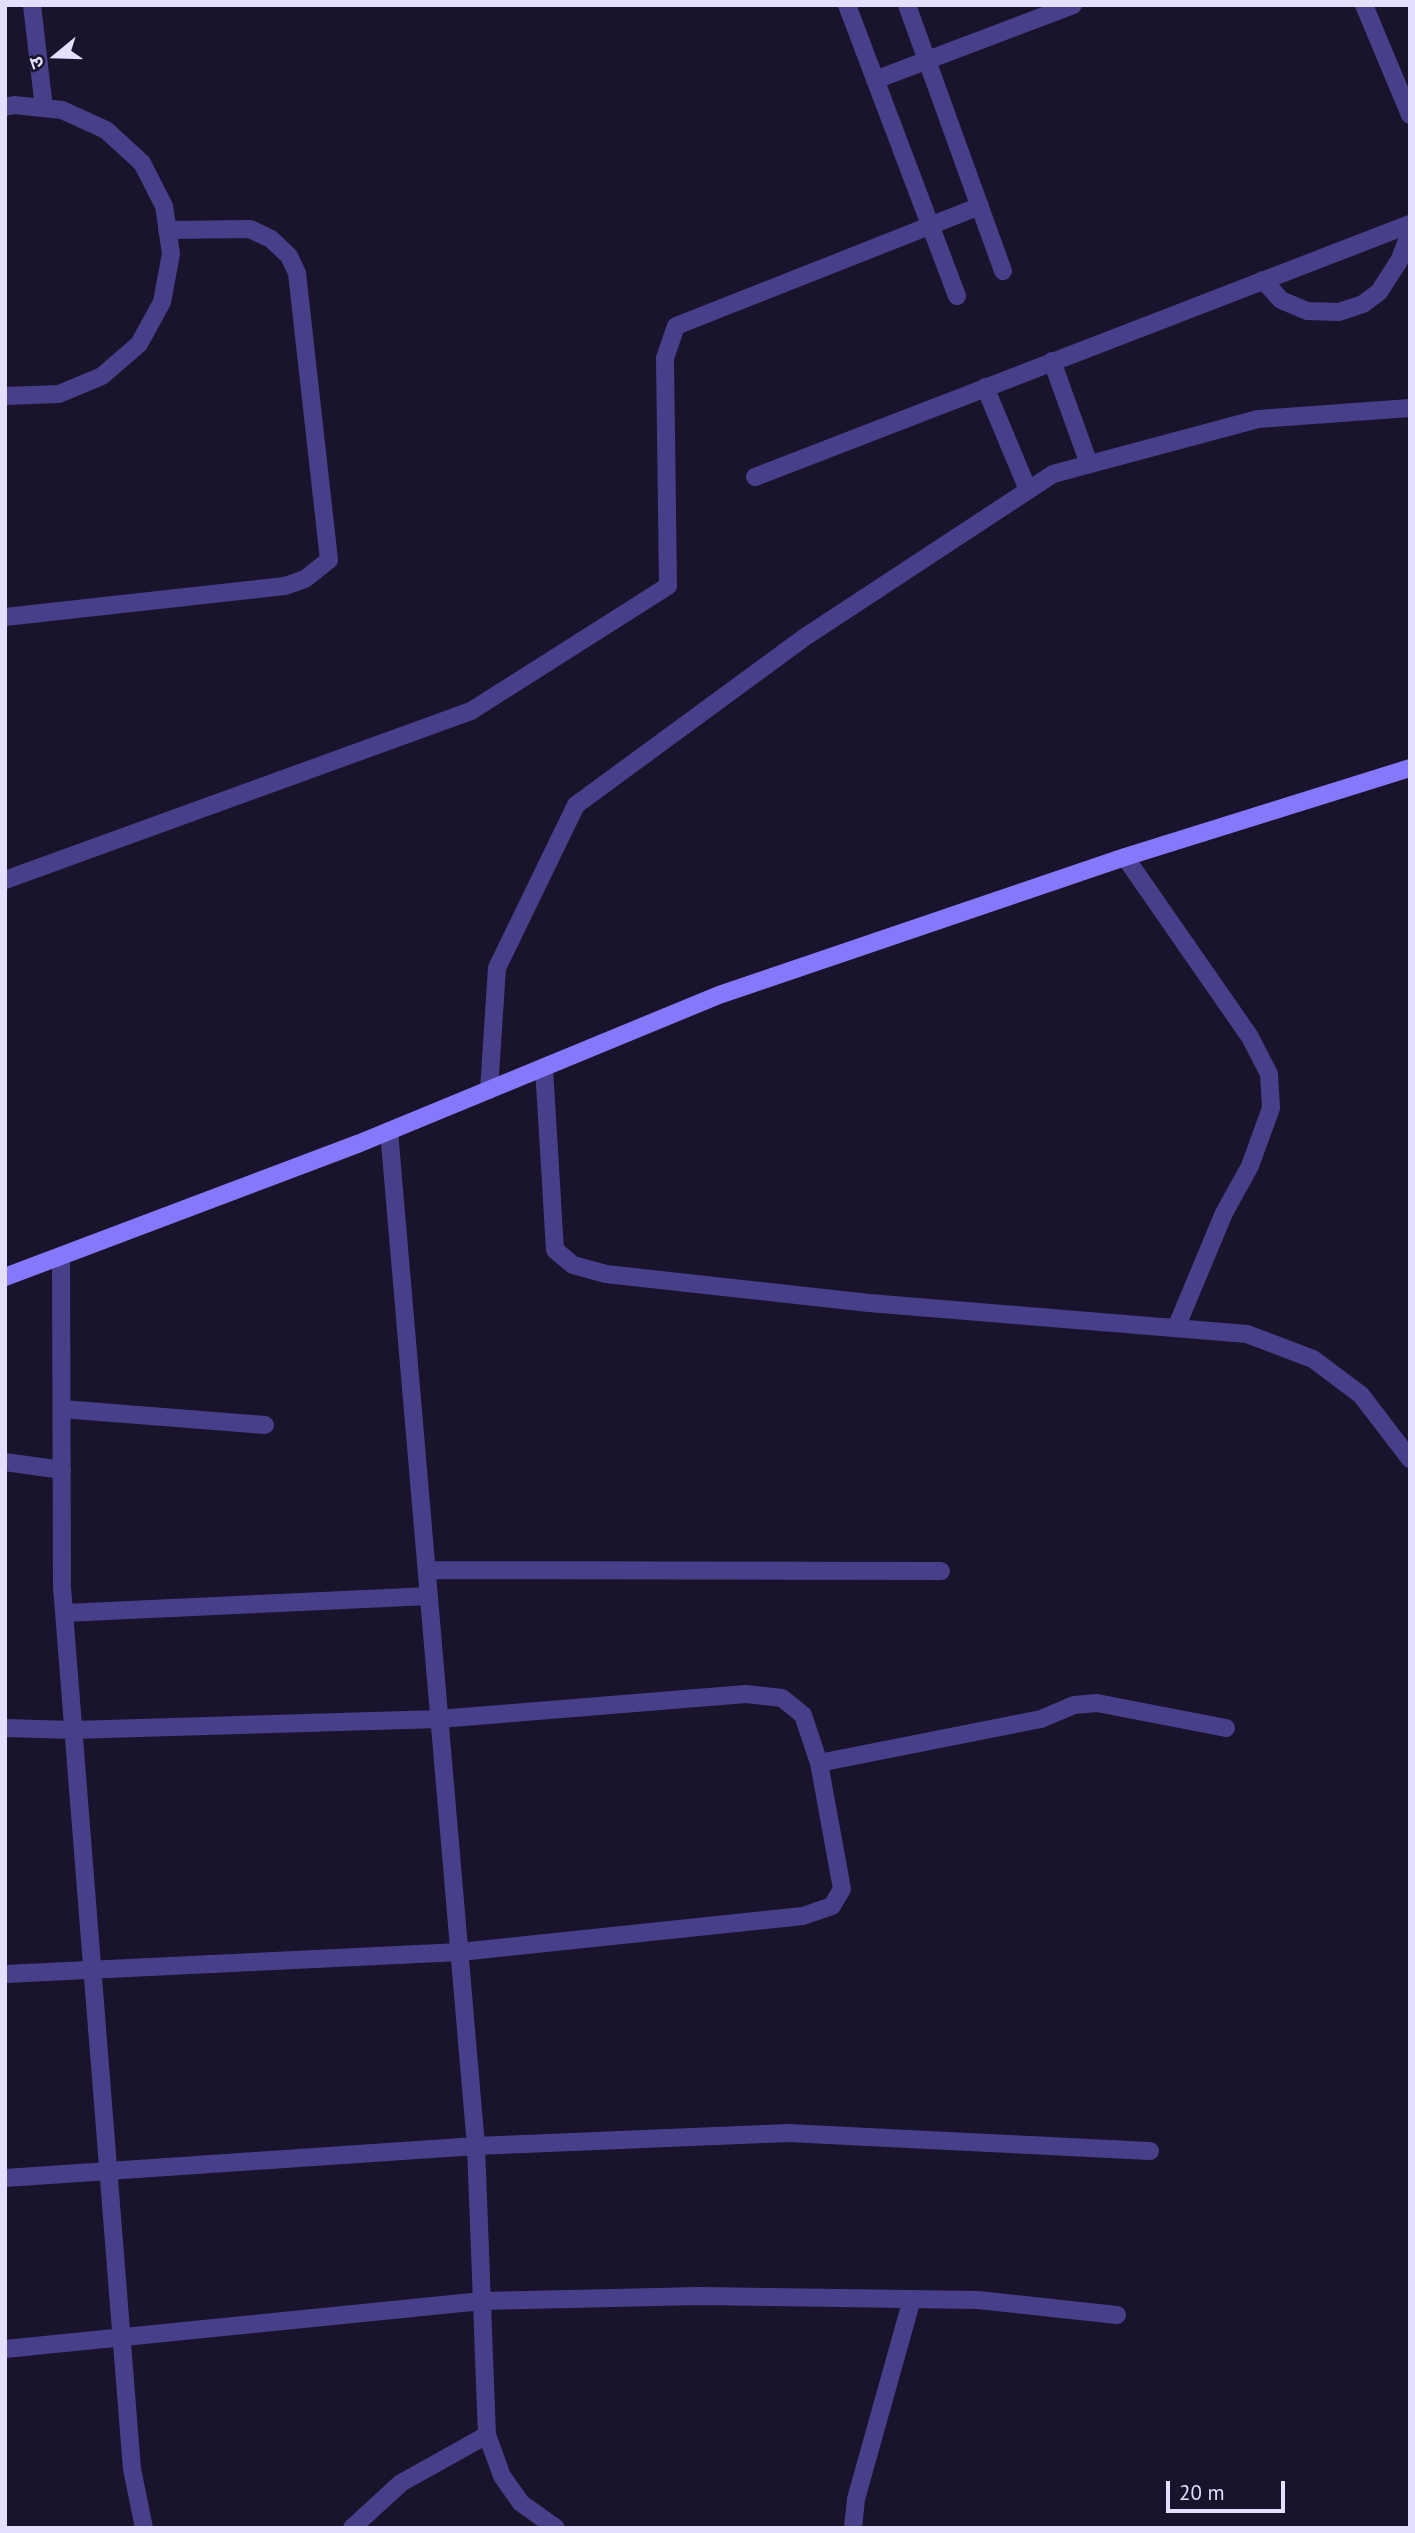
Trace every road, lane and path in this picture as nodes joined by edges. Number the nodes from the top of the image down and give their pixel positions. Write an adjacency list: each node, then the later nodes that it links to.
1 (32, 5): 9 (street)
2 (847, 5): 7 (street)
3 (907, 5): 6 (street)
4 (1073, 5): 6 (street)
5 (1364, 5): 10 (street)
6 (927, 60): 7 (street); 11 (street)
7 (875, 80): 13 (street)
8 (5, 107): 9 (street)
9 (44, 108): 14 (street)
10 (1410, 115)
11 (980, 206): 13 (street); 16 (street)
12 (1410, 224): 17 (street)
13 (932, 228): 18 (street); 29 (street)
14 (167, 230): 21 (street); 26 (street)
15 (1410, 233): 17 (street)
16 (1003, 271)
17 (1263, 280): 19 (street)
18 (957, 296)
19 (1052, 361): 20 (street); 23 (street)
20 (985, 387): 24 (street); 25 (street)
21 (5, 396)
22 (1410, 408): 23 (street)
23 (1089, 464): 25 (street)
24 (755, 477)
25 (1028, 491): 31 (street)
26 (5, 617)
27 (1410, 768): 28 (street)
28 (1125, 857): 30 (street); 35 (street)
29 (5, 880)
30 (544, 1068): 31 (street); 35 (street)
31 (489, 1090): 32 (street)
32 (389, 1131): 33 (street); 41 (street)
33 (61, 1258): 34 (street); 36 (street)
34 (5, 1278)
35 (1176, 1328): 38 (street)
36 (62, 1409): 37 (street); 40 (street)
37 (265, 1424)
38 (1410, 1459)
39 (5, 1462): 40 (street)
40 (62, 1470): 44 (street)
41 (427, 1570): 42 (street); 43 (street)
42 (941, 1571)
43 (429, 1596): 44 (street); 45 (street)
44 (65, 1614): 48 (street)
45 (439, 1719): 48 (street); 49 (street); 50 (street)
46 (5, 1728): 48 (street)
47 (1226, 1728): 49 (street)
48 (73, 1730): 51 (street)
49 (819, 1763): 50 (street)
50 (460, 1952): 51 (street); 53 (street)
51 (92, 1968): 52 (street); 55 (street)
52 (5, 1974)
53 (476, 2146): 54 (street); 55 (street); 58 (street)
54 (1150, 2151)
55 (109, 2169): 56 (street); 60 (street)
56 (5, 2178)
57 (912, 2299): 58 (street); 59 (street); 66 (street)
58 (482, 2301): 60 (street); 62 (street)
59 (1117, 2315)
60 (122, 2337): 61 (street); 63 (street)
61 (5, 2349)
62 (487, 2435): 64 (street); 65 (street)
63 (144, 2528)
64 (352, 2528)
65 (556, 2528)
66 (853, 2528)

